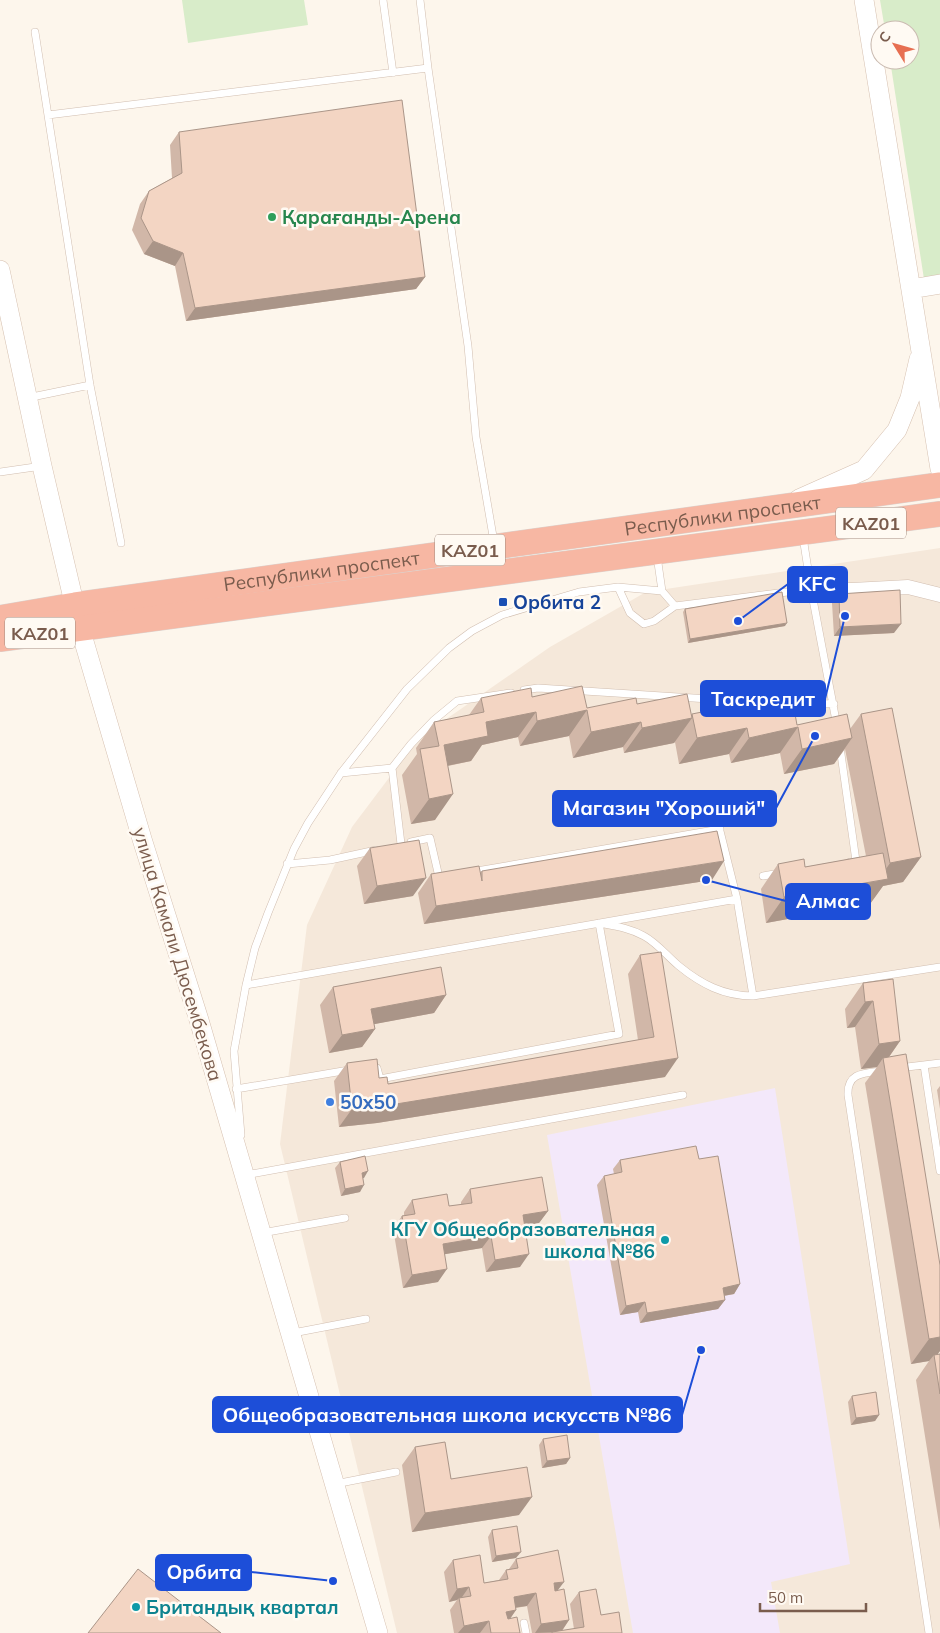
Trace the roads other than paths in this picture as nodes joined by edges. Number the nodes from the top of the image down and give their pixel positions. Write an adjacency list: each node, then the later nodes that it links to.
1 (383, 0): 6 (lane)
2 (420, 0): 5 (lane)
3 (864, 0): 10 (main road)
4 (34, 32): 7 (lane)
5 (428, 68): 6 (lane); 22 (lane)
6 (393, 73): 7 (lane)
7 (48, 115): 12 (lane)
8 (0, 270): 13 (main road, улица Камали Дюсембекова)
9 (940, 284): 10 (main road)
10 (911, 289): 11 (main road)
11 (921, 351): 15 (main road); 18 (main road)
12 (90, 386): 13 (lane); 21 (lane)
13 (27, 398): 14 (main road, улица Камали Дюсембекова)
14 (42, 466): 16 (lane); 29 (main road, улица Камали Дюсембекова)
15 (940, 468)
16 (0, 472)
17 (940, 484): 18 (highway, Республики проспект / KАZ01)
18 (782, 506): 22 (highway, Республики проспект / KАZ01)
19 (940, 514): 20 (highway, Республики проспект / KАZ01)
20 (802, 532): 23 (highway, Республики проспект / KАZ01); 25 (lane)
21 (121, 543)
22 (494, 546): 29 (highway, Республики проспект / KАZ01)
23 (656, 551): 26 (lane); 29 (highway, Республики проспект / KАZ01)
24 (618, 587): 26 (lane); 28 (lane); 36 (lane)
25 (811, 590): 27 (street); 28 (lane); 32 (lane)
26 (662, 591): 28 (lane)
27 (940, 595)
28 (675, 606)
29 (78, 616): 30 (highway, Республики проспект / KАZ01); 31 (highway, Республики проспект / KАZ01); 60 (main road, улица Камали Дюсембекова)
30 (0, 618)
31 (0, 639)
32 (834, 704): 33 (lane); 35 (lane)
33 (838, 734)
34 (839, 744): 42 (lane)
35 (392, 768): 36 (lane); 39 (lane)
36 (341, 772): 43 (lane)
37 (714, 807): 38 (lane)
38 (720, 829): 45 (lane); 48 (lane)
39 (401, 844): 40 (lane); 46 (lane)
40 (392, 846)
41 (383, 848): 43 (lane)
42 (847, 862)
43 (288, 864): 51 (lane)
44 (791, 871): 47 (lane)
45 (468, 872)
46 (448, 876)
47 (763, 876)
48 (737, 899): 49 (lane); 52 (lane)
49 (599, 923): 51 (lane); 52 (lane); 55 (lane)
50 (940, 967): 52 (lane)
51 (246, 985): 57 (lane)
52 (753, 996)
53 (940, 1063): 54 (lane)
54 (924, 1065): 59 (lane); 70 (lane)
55 (367, 1067)
56 (357, 1068): 57 (lane)
57 (236, 1089): 60 (lane)
58 (684, 1095): 60 (lane)
59 (940, 1171)
60 (245, 1175): 62 (main road, улица Камали Дюсембекова)
61 (345, 1218): 62 (lane)
62 (262, 1233): 64 (main road, улица Камали Дюсембекова)
63 (366, 1319): 64 (lane)
64 (291, 1333): 66 (main road, улица Камали Дюсембекова)
65 (396, 1472): 66 (lane)
66 (335, 1484): 68 (main road, улица Камали Дюсембекова)
67 (524, 1623): 69 (lane)
68 (378, 1633)
69 (526, 1633)
70 (929, 1633)

